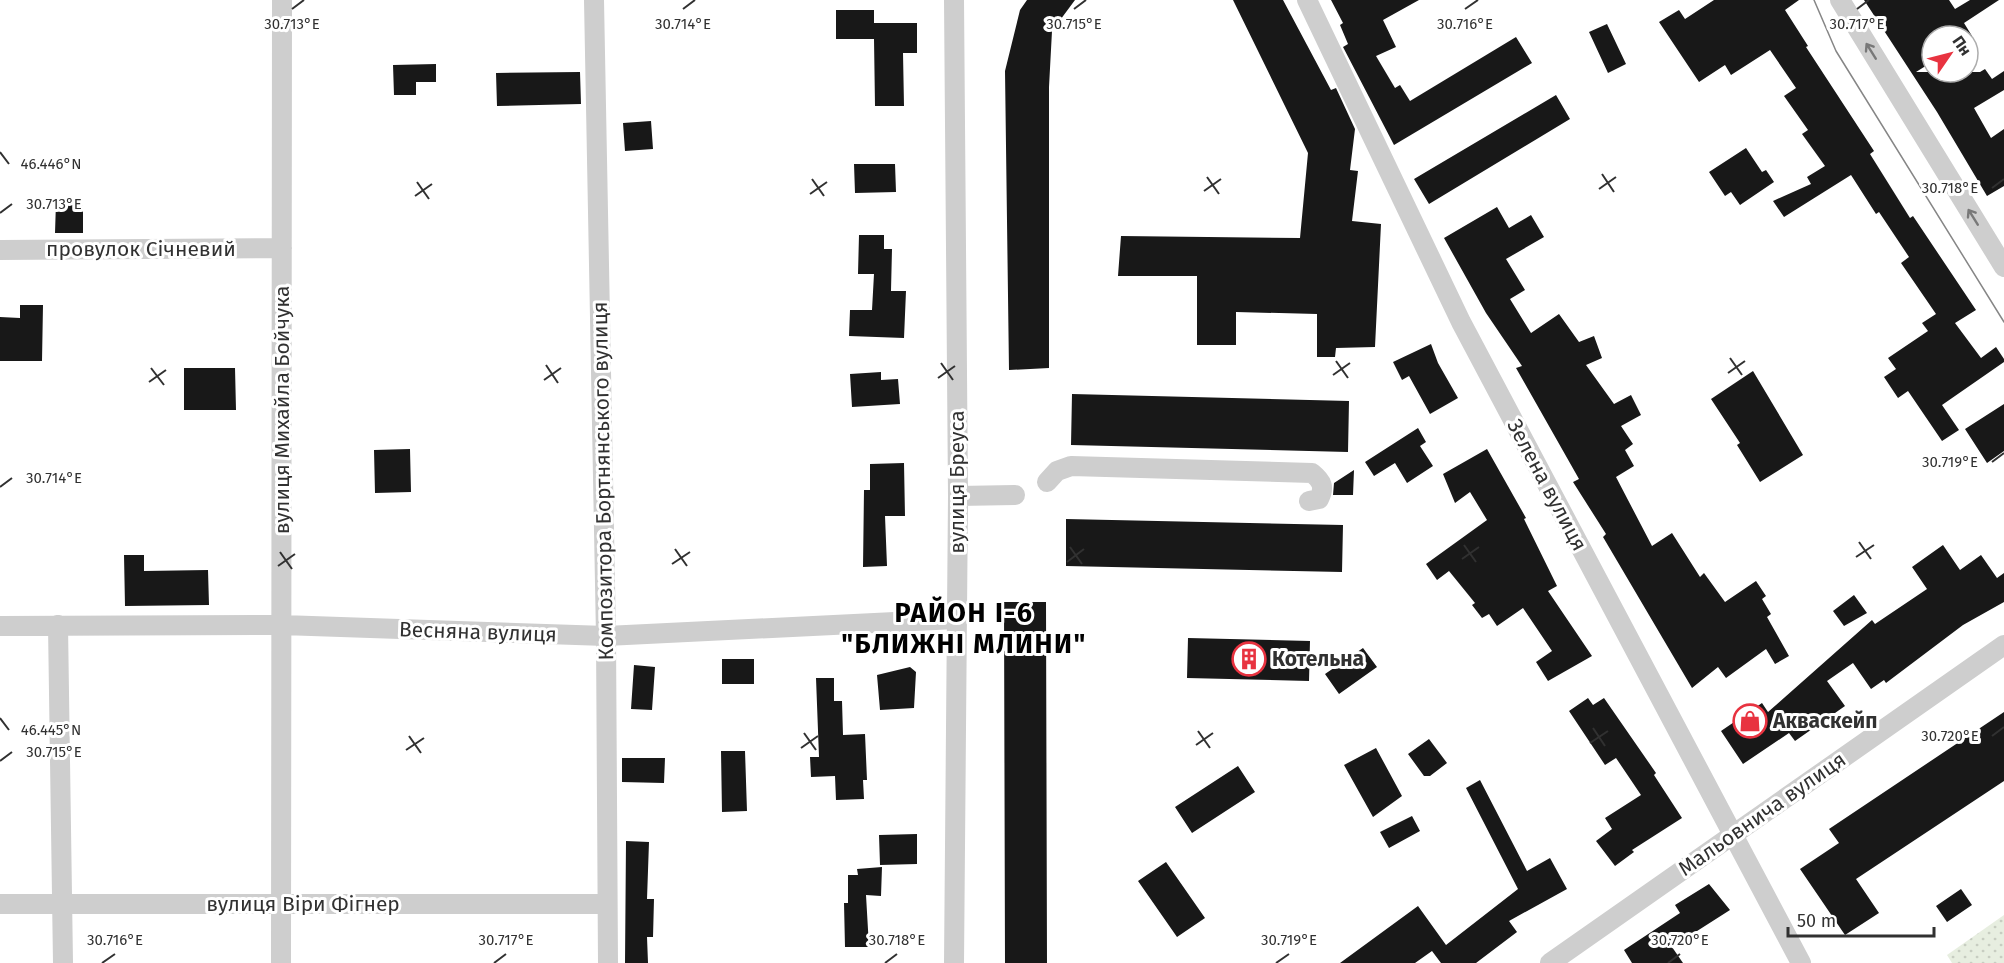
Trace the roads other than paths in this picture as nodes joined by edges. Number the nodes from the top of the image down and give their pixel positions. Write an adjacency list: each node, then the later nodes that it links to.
1 (282, 0): 6 (street, вулиця Михайла Бойчука)
2 (594, 0): 17 (street, Композитора Бортнянського вулиця)
3 (954, 0): 11 (street, вулиця Бреуса)
4 (1307, 0): 19 (street, Зелена вулиця)
5 (1840, 0): 8 (street, one-way to 5)
6 (282, 249): 7 (street, провулок Січневий); 15 (street, вулиця Михайла Бойчука)
7 (0, 250)
8 (2004, 267)
9 (1047, 482): 12 (street)
10 (1015, 495): 11 (street)
11 (958, 496): 13 (street, вулиця Бреуса)
12 (1309, 501)
13 (956, 619): 17 (street, Весняна вулиця); 27 (street, вулиця Бреуса)
14 (58, 625): 15 (street, Весняна вулиця); 16 (street, Весняна вулиця); 20 (street)
15 (282, 625): 17 (street, Весняна вулиця); 23 (street, вулиця Михайла Бойчука)
16 (0, 626)
17 (606, 636): 22 (street, Композитора Бортнянського вулиця)
18 (2004, 645): 19 (street, Мальовнича вулиця)
19 (1731, 834): 28 (street, Мальовнича вулиця); 29 (street, Зелена вулиця)
20 (62, 903): 21 (street, вулиця Віри Фігнер); 23 (street, вулиця Віри Фігнер); 24 (street)
21 (0, 904)
22 (607, 904): 23 (street, вулиця Віри Фігнер); 26 (street, Композитора Бортнянського вулиця)
23 (281, 905): 25 (street, вулиця Михайла Бойчука)
24 (63, 963)
25 (280, 963)
26 (608, 963)
27 (954, 963)
28 (1550, 963)
29 (1801, 963)

